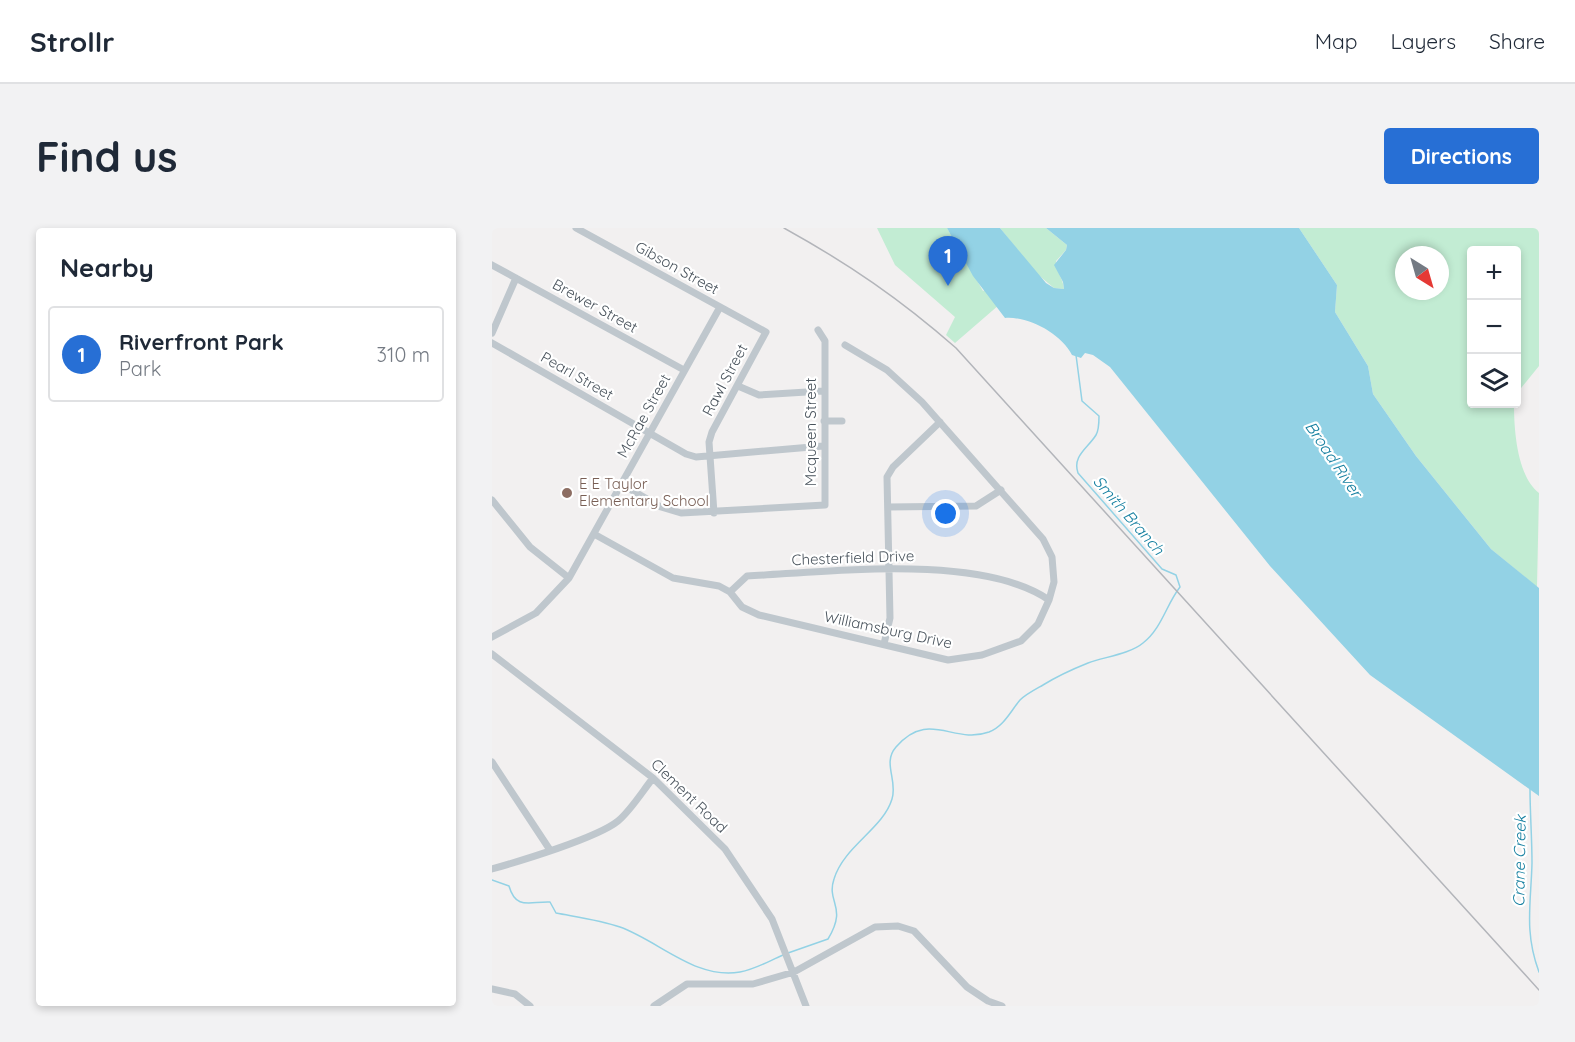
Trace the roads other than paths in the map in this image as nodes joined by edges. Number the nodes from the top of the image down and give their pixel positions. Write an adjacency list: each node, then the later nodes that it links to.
1 (576, 228): 4 (street, Gibson Street)
2 (492, 265): 3 (street, Brewer Street)
3 (516, 278): 7 (street); 10 (street, Brewer Street)
4 (720, 307): 6 (street, Gibson Street); 10 (street, McRae Street)
5 (818, 330): 12 (street, Mcqueen Street)
6 (766, 332): 11 (street, Rawl Street)
7 (492, 333)
8 (492, 343): 16 (street, Pearl Street)
9 (845, 345): 15 (street, Williamsburg Drive)
10 (684, 370): 16 (street, McRae Street)
11 (738, 386): 12 (street); 18 (street, Rawl Street)
12 (823, 391): 13 (street, Mcqueen Street)
13 (825, 421): 14 (street); 17 (street, Mcqueen Street)
14 (842, 421)
15 (940, 422): 20 (street, Williamsburg Drive); 22 (street)
16 (649, 434): 18 (street, Pearl Street); 19 (street, McRae Street)
17 (823, 446): 18 (street, Pearl Street); 23 (street, Mcqueen Street)
18 (711, 456): 23 (street, Rawl Street)
19 (621, 484): 23 (street, Mcqueen Street); 24 (street, McRae Street)
20 (1001, 490): 22 (street); 28 (street, Williamsburg Drive)
21 (492, 500): 26 (street)
22 (888, 507): 25 (street)
23 (714, 513)
24 (594, 534): 26 (street, McRae Street); 27 (street, Williamsburg Drive)
25 (889, 569): 27 (street, Chesterfield Drive); 28 (street, Chesterfield Drive); 30 (street)
26 (569, 578): 29 (street, McRae Street)
27 (730, 592): 30 (street, Williamsburg Drive)
28 (1049, 600): 30 (street, Williamsburg Drive)
29 (492, 637)
30 (884, 644)
31 (492, 654): 33 (street, Clement Road)
32 (492, 762): 34 (street)
33 (653, 778): 34 (street); 36 (street, Clement Road)
34 (550, 850): 35 (street)
35 (492, 869)
36 (794, 972): 39 (street); 40 (street, Clement Road); 41 (street)
37 (492, 989): 38 (street)
38 (530, 1006)
39 (654, 1006)
40 (806, 1006)
41 (1002, 1006)

